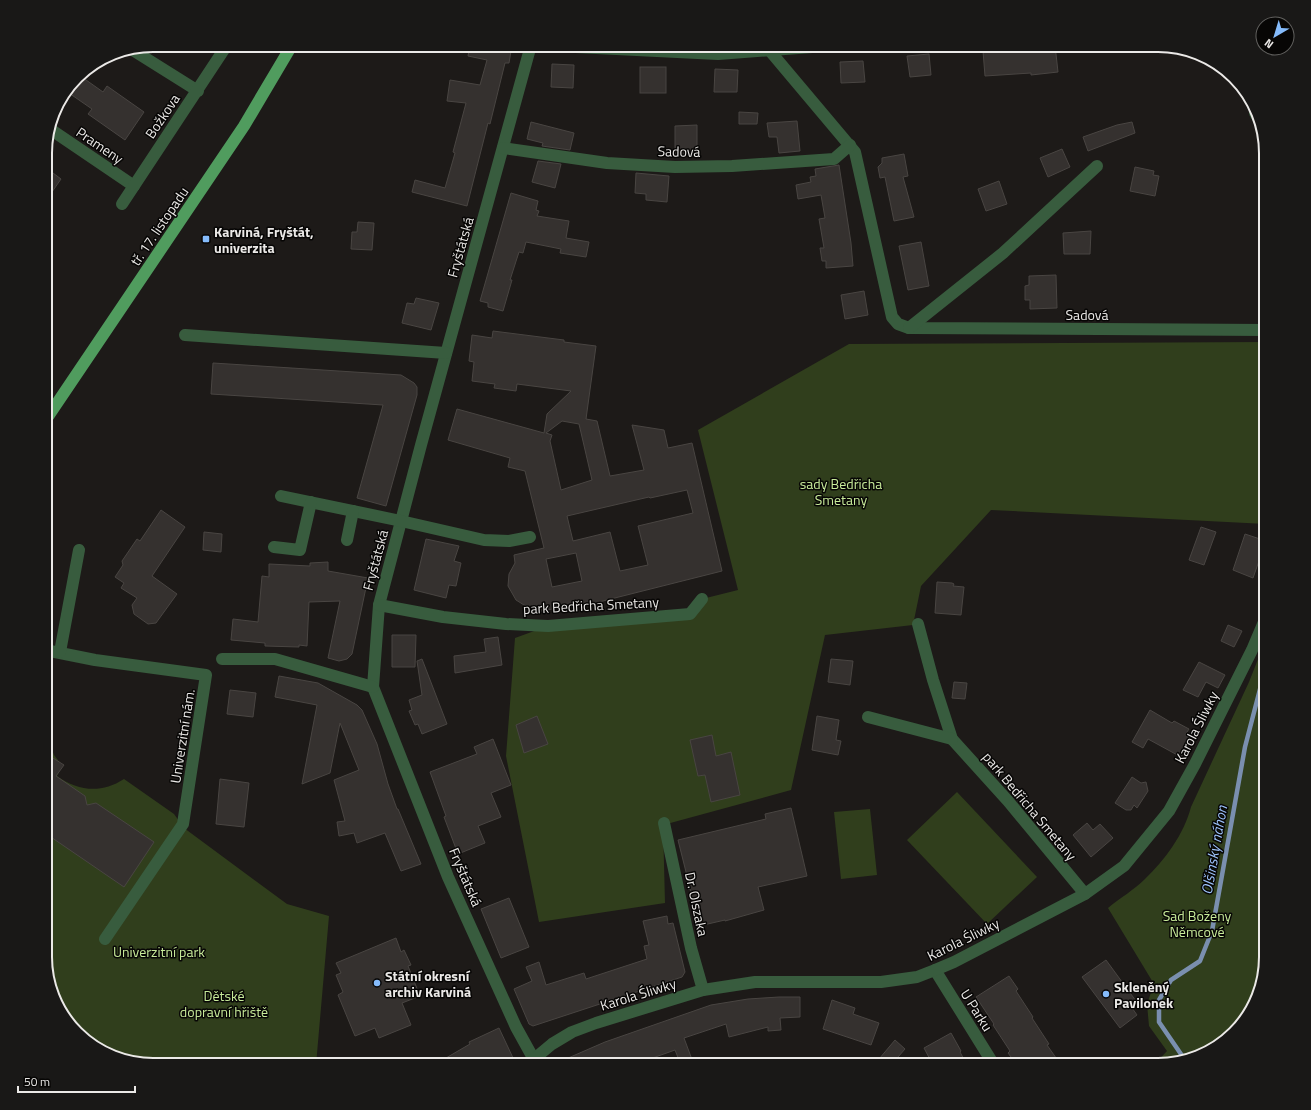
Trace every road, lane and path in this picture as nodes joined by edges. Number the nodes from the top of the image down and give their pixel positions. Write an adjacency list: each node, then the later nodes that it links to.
1 (222, 52): 8 (street, Božkova)
2 (288, 52): 19 (main road, tř. 17. listopadu)
3 (529, 52): 11 (street, Fryštátská)
4 (677, 52): 5 (street)
5 (753, 52)
6 (771, 52): 10 (street)
7 (138, 53): 8 (street)
8 (198, 90): 13 (street, Božkova)
9 (54, 131): 13 (street, Prameny)
10 (850, 145): 11 (street, Sadová); 15 (street)
11 (503, 148): 18 (street, Fryštátská)
12 (1097, 166): 15 (street)
13 (134, 186): 14 (street, Božkova)
14 (122, 204)
15 (909, 328): 16 (street, Sadová)
16 (1259, 330)
17 (186, 335): 18 (street)
18 (446, 353): 23 (street, Fryštátská)
19 (52, 411)
20 (281, 496): 21 (street)
21 (311, 502): 22 (street); 26 (street)
22 (353, 511): 23 (street); 25 (street)
23 (401, 521): 24 (street); 29 (street, Fryštátská)
24 (530, 537)
25 (347, 540)
26 (274, 547)
27 (79, 550): 33 (street)
28 (702, 599): 29 (street, park Bedřicha Smetany)
29 (379, 605): 35 (street, Fryštátská)
30 (918, 624): 37 (street, park Bedřicha Smetany)
31 (1259, 634): 39 (street, Karola Śliwky)
32 (52, 651): 33 (street, Univerzitní nám.)
33 (60, 652): 40 (street, Univerzitní nám.)
34 (222, 659): 35 (street)
35 (373, 687): 43 (street, Fryštátská)
36 (868, 717): 37 (street)
37 (952, 739): 39 (street, park Bedřicha Smetany)
38 (664, 823): 42 (street, Dr. Olszaka)
39 (1085, 894): 41 (street, Karola Śliwky)
40 (105, 939)
41 (935, 970): 42 (street, Karola Śliwky); 45 (street, U Parku)
42 (703, 990): 44 (street, Karola Śliwky)
43 (531, 1058)
44 (538, 1058)
45 (990, 1058)

